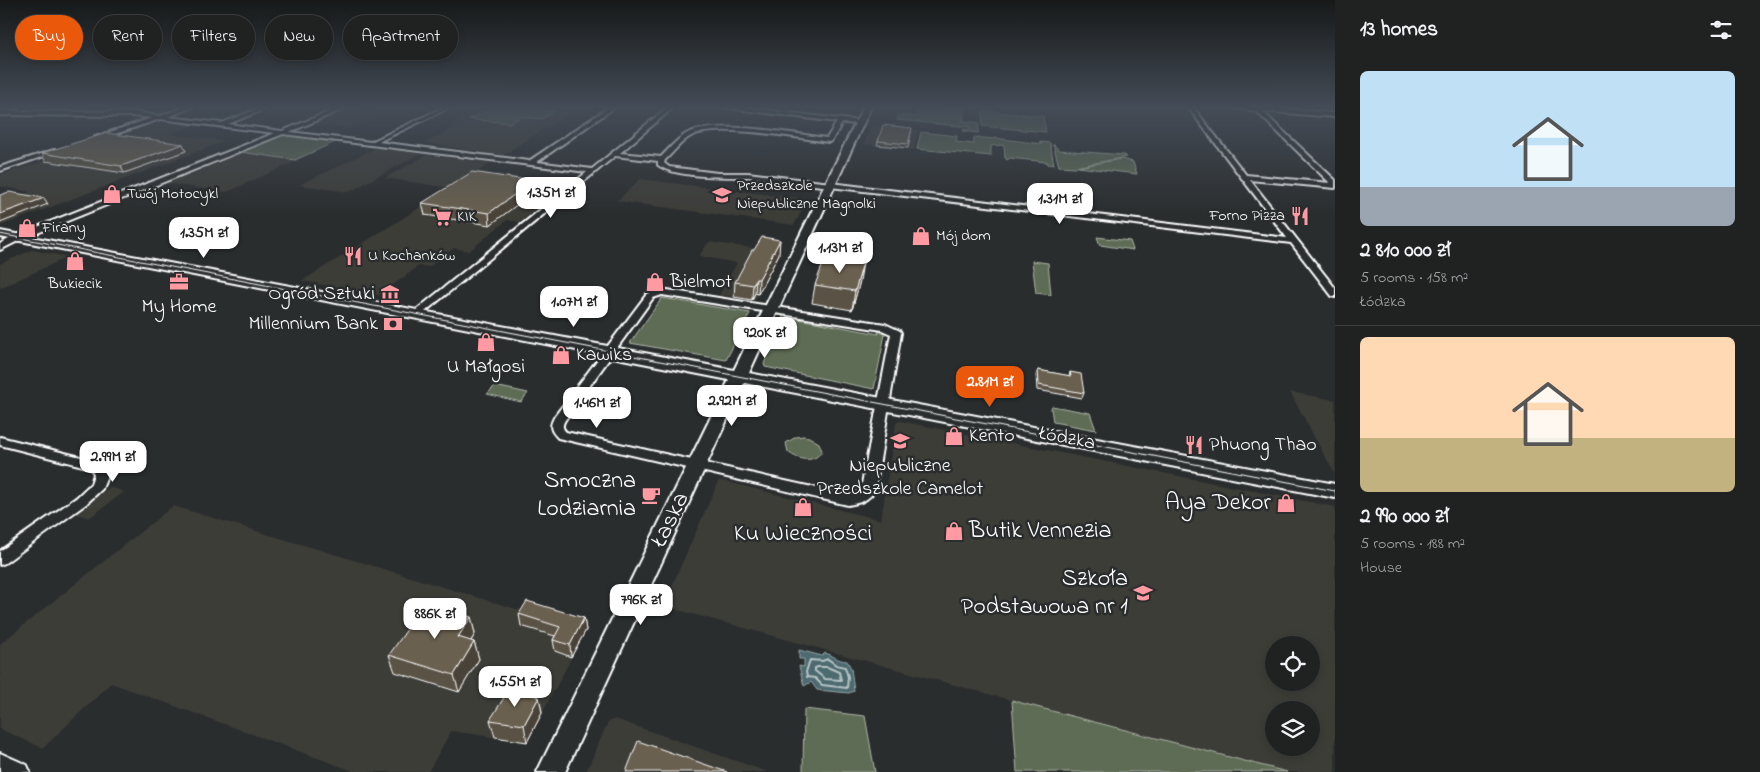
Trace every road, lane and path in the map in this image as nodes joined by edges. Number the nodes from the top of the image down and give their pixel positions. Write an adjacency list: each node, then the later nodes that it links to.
1 (257, 143): 19 (street)
2 (382, 143): 12 (street)
3 (560, 143): 12 (street)
4 (628, 143): 10 (street)
5 (679, 143): 11 (street)
6 (850, 143): 16 (main road, Łaska)
7 (1218, 143): 15 (street)
8 (1292, 143): 17 (street)
9 (64, 148): 13 (street)
10 (614, 154): 11 (street); 14 (street)
11 (662, 159): 16 (street)
12 (531, 163): 14 (street)
13 (0, 169)
14 (592, 171): 24 (street)
15 (1244, 177): 17 (street); 20 (street)
16 (830, 185): 20 (street); 23 (main road, Łaska)
17 (1335, 185)
18 (0, 234): 19 (main road, Łódzka)
19 (17, 238): 21 (street); 24 (main road, Łódzka)
20 (1293, 241): 22 (street)
21 (0, 247)
22 (1335, 294)
23 (772, 309): 25 (street); 26 (main road, Łaska); 27 (street)
24 (418, 313): 25 (main road, Łódzka)
25 (609, 350): 26 (main road, Łódzka); 29 (street)
26 (739, 376): 27 (main road, Łódzka); 29 (main road, Łaska)
27 (883, 403): 29 (street); 30 (main road, Łódzka)
28 (0, 441): 31 (street)
29 (697, 465): 34 (main road, Łaska)
30 (1335, 491)
31 (0, 558)
32 (0, 763): 33 (street)
33 (20, 772)
34 (552, 772)

